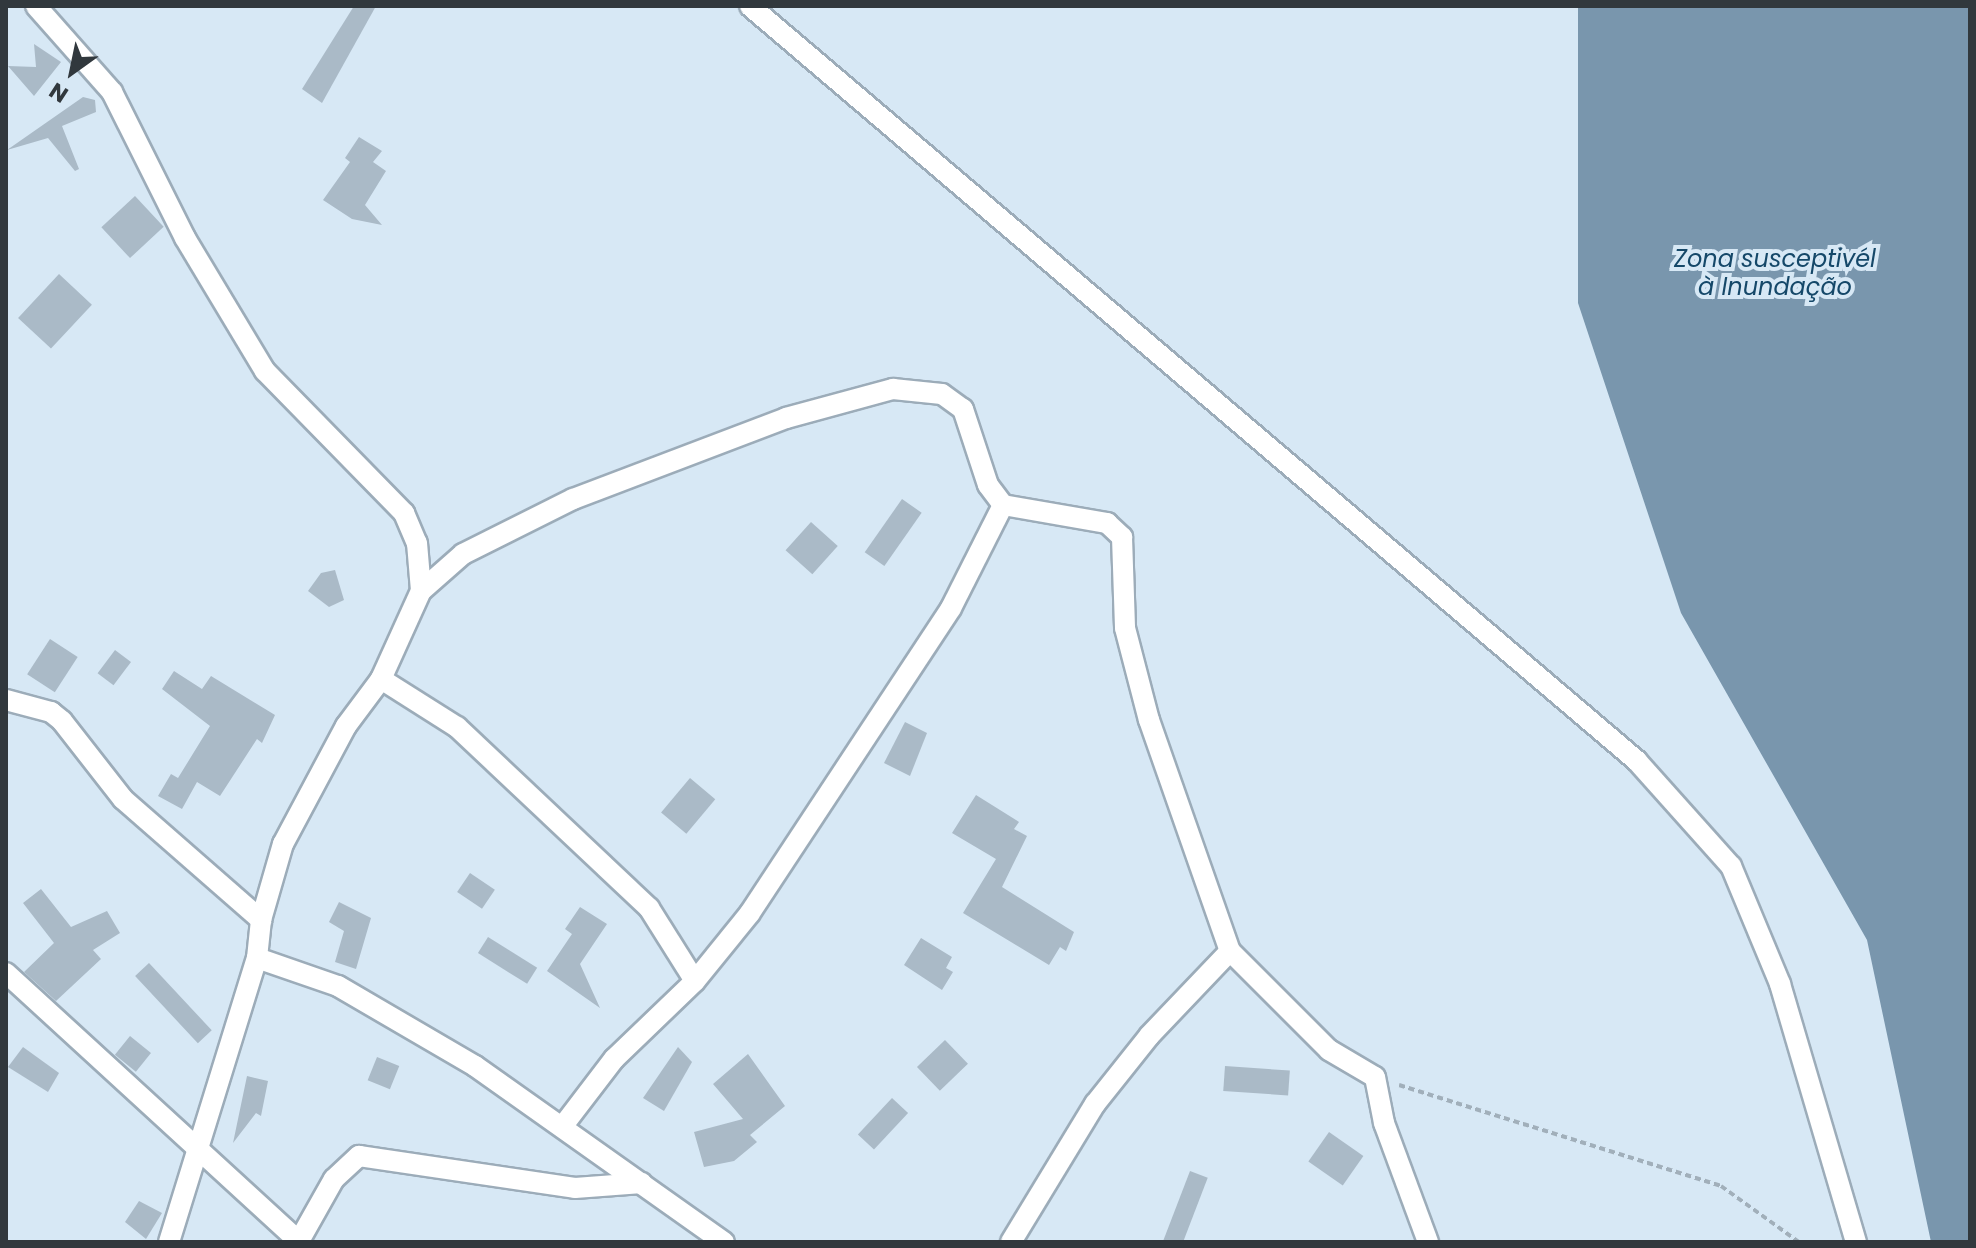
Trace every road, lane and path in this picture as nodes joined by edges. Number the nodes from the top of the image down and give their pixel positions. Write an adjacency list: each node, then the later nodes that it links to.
1 (36, 6): 4 (street)
2 (750, 6): 22 (street)
3 (1003, 505): 4 (street); 8 (street); 11 (street)
4 (421, 591): 5 (street)
5 (381, 679): 7 (street); 11 (street)
6 (6, 700): 7 (street)
7 (261, 920): 9 (street)
8 (1230, 951): 12 (street); 19 (street)
9 (257, 958): 13 (street); 14 (street)
10 (6, 973): 14 (street)
11 (695, 981): 13 (street)
12 (1375, 1077): 20 (street); 21 (path)
13 (562, 1127): 15 (street)
14 (196, 1149): 16 (street); 17 (street)
15 (642, 1183): 17 (street); 18 (street)
16 (169, 1242)
17 (299, 1242)
18 (724, 1242)
19 (1011, 1242)
20 (1428, 1242)
21 (1799, 1242)
22 (1856, 1242)

